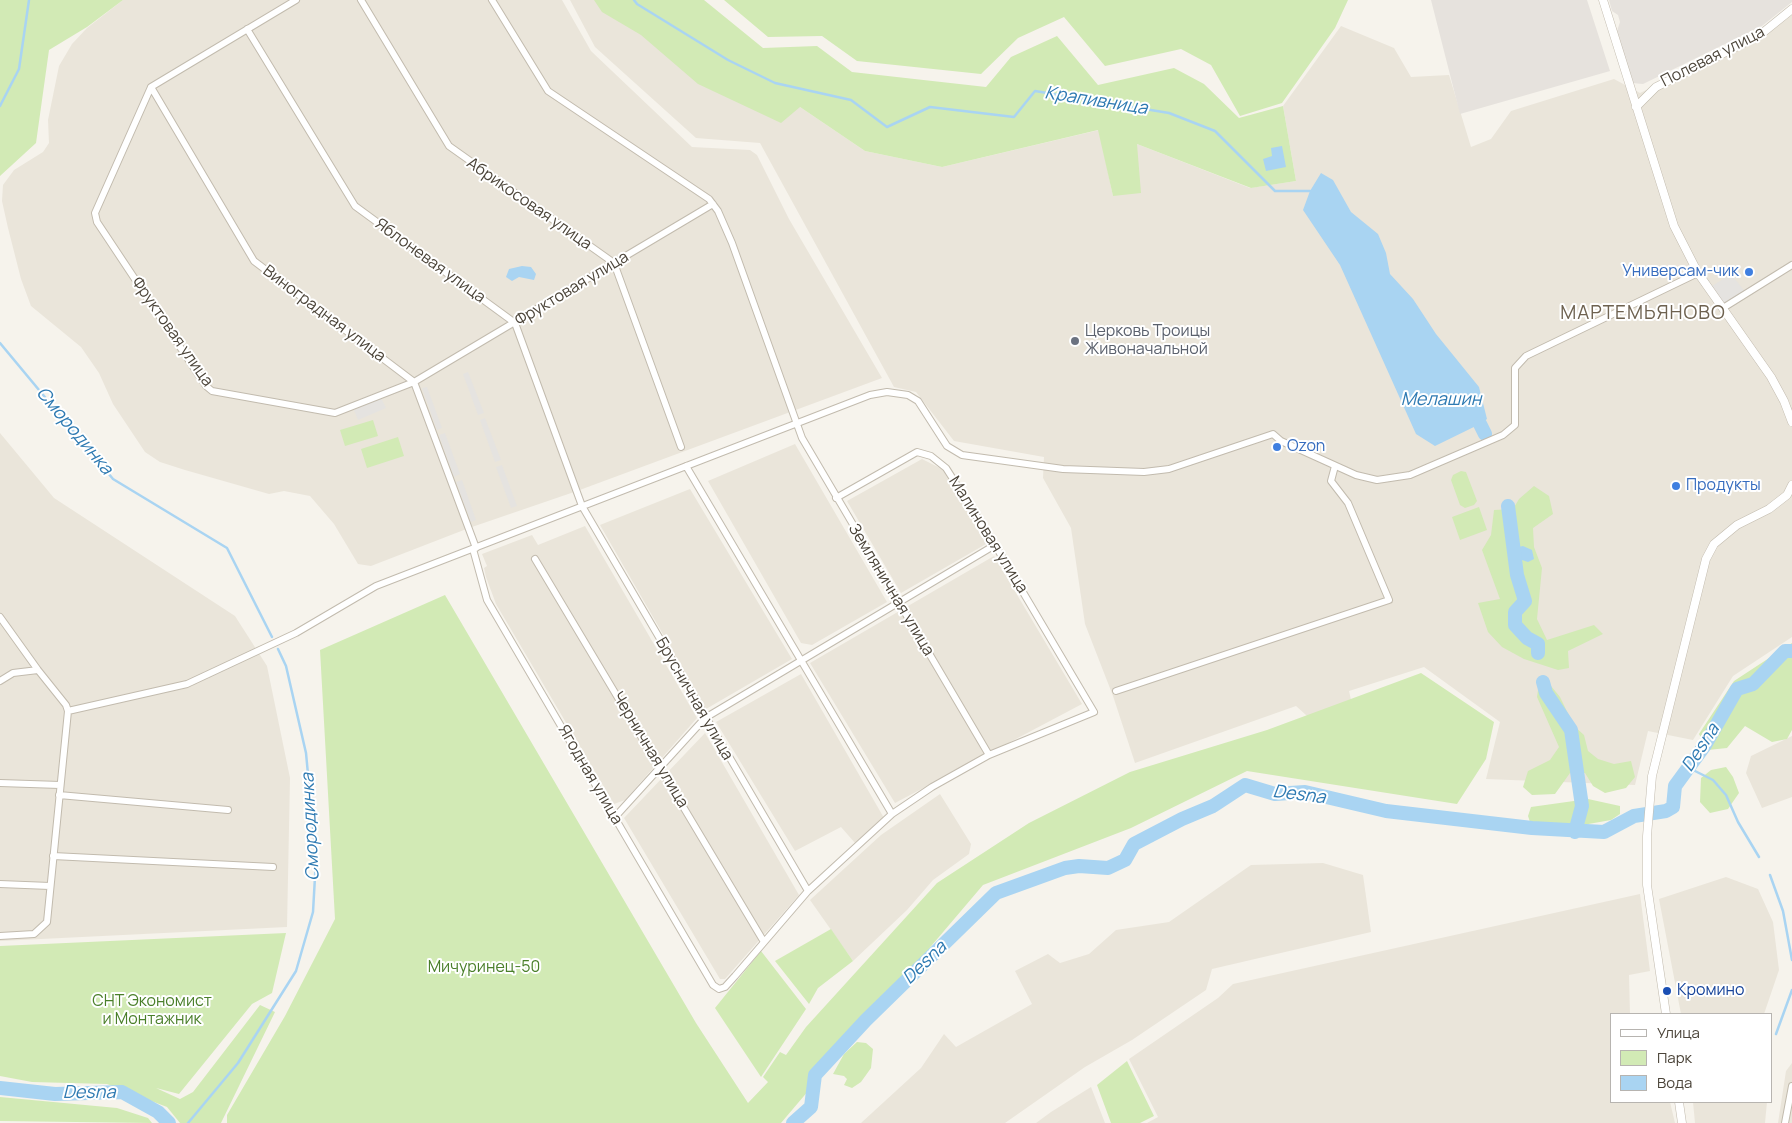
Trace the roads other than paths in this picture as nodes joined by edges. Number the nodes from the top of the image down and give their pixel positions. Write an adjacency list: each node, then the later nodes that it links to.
1 (296, 0): 6 (street)
2 (361, 0): 10 (street, Абрикосовая улица)
3 (492, 0): 9 (street)
4 (1603, 0): 8 (street)
5 (1792, 10): 8 (street, Полевая улица)
6 (247, 29): 7 (street); 14 (street, Яблоневая улица)
7 (151, 86): 15 (street, Виноградная улица); 15 (street, Фруктовая улица)
8 (1636, 107): 12 (street)
9 (713, 204): 10 (street, Фруктовая улица); 17 (street)
10 (614, 263): 14 (street, Фруктовая улица); 18 (street)
11 (1792, 265): 13 (street)
12 (1698, 273): 13 (street); 20 (street)
13 (1723, 308): 16 (street)
14 (515, 323): 15 (street, Фруктовая улица); 24 (street)
15 (414, 382): 26 (street)
16 (1792, 422)
17 (796, 423): 19 (street); 20 (street); 23 (street, Земляничная улица)
18 (681, 447)
19 (686, 466): 24 (street); 30 (street)
20 (1335, 466): 33 (street)
21 (1792, 485): 22 (street)
22 (1789, 494): 51 (street)
23 (836, 498): 25 (street, Малиновая улица); 28 (street, Земляничная улица)
24 (582, 506): 26 (street); 35 (street, Брусничная улица)
25 (995, 545): 28 (street); 36 (street, Малиновая улица)
26 (475, 548): 34 (street); 43 (street, Ягодная улица)
27 (535, 559): 37 (street, Черничная улица)
28 (899, 602): 30 (street); 36 (street, Земляничная улица)
29 (0, 617): 31 (street)
30 (801, 661): 35 (street); 42 (street)
31 (38, 670): 32 (street); 34 (street)
32 (0, 681)
33 (1116, 691)
34 (68, 711): 39 (street)
35 (705, 718): 37 (street); 48 (street, Брусничная улица)
36 (990, 755): 42 (street)
37 (660, 767): 43 (street); 50 (street, Черничная улица)
38 (0, 783): 39 (street)
39 (60, 785): 40 (street)
40 (59, 795): 41 (street); 44 (street)
41 (228, 810)
42 (892, 814): 48 (street)
43 (615, 817): 50 (street, Ягодная улица)
44 (53, 856): 45 (street); 47 (street)
45 (273, 867)
46 (0, 884): 47 (street)
47 (50, 886): 49 (street)
48 (808, 891): 50 (street)
49 (0, 936)
50 (764, 942)
51 (1666, 1013)
52 (1792, 1086): 55 (street)
53 (1679, 1103): 54 (street)
54 (1682, 1123)
55 (1786, 1123)

